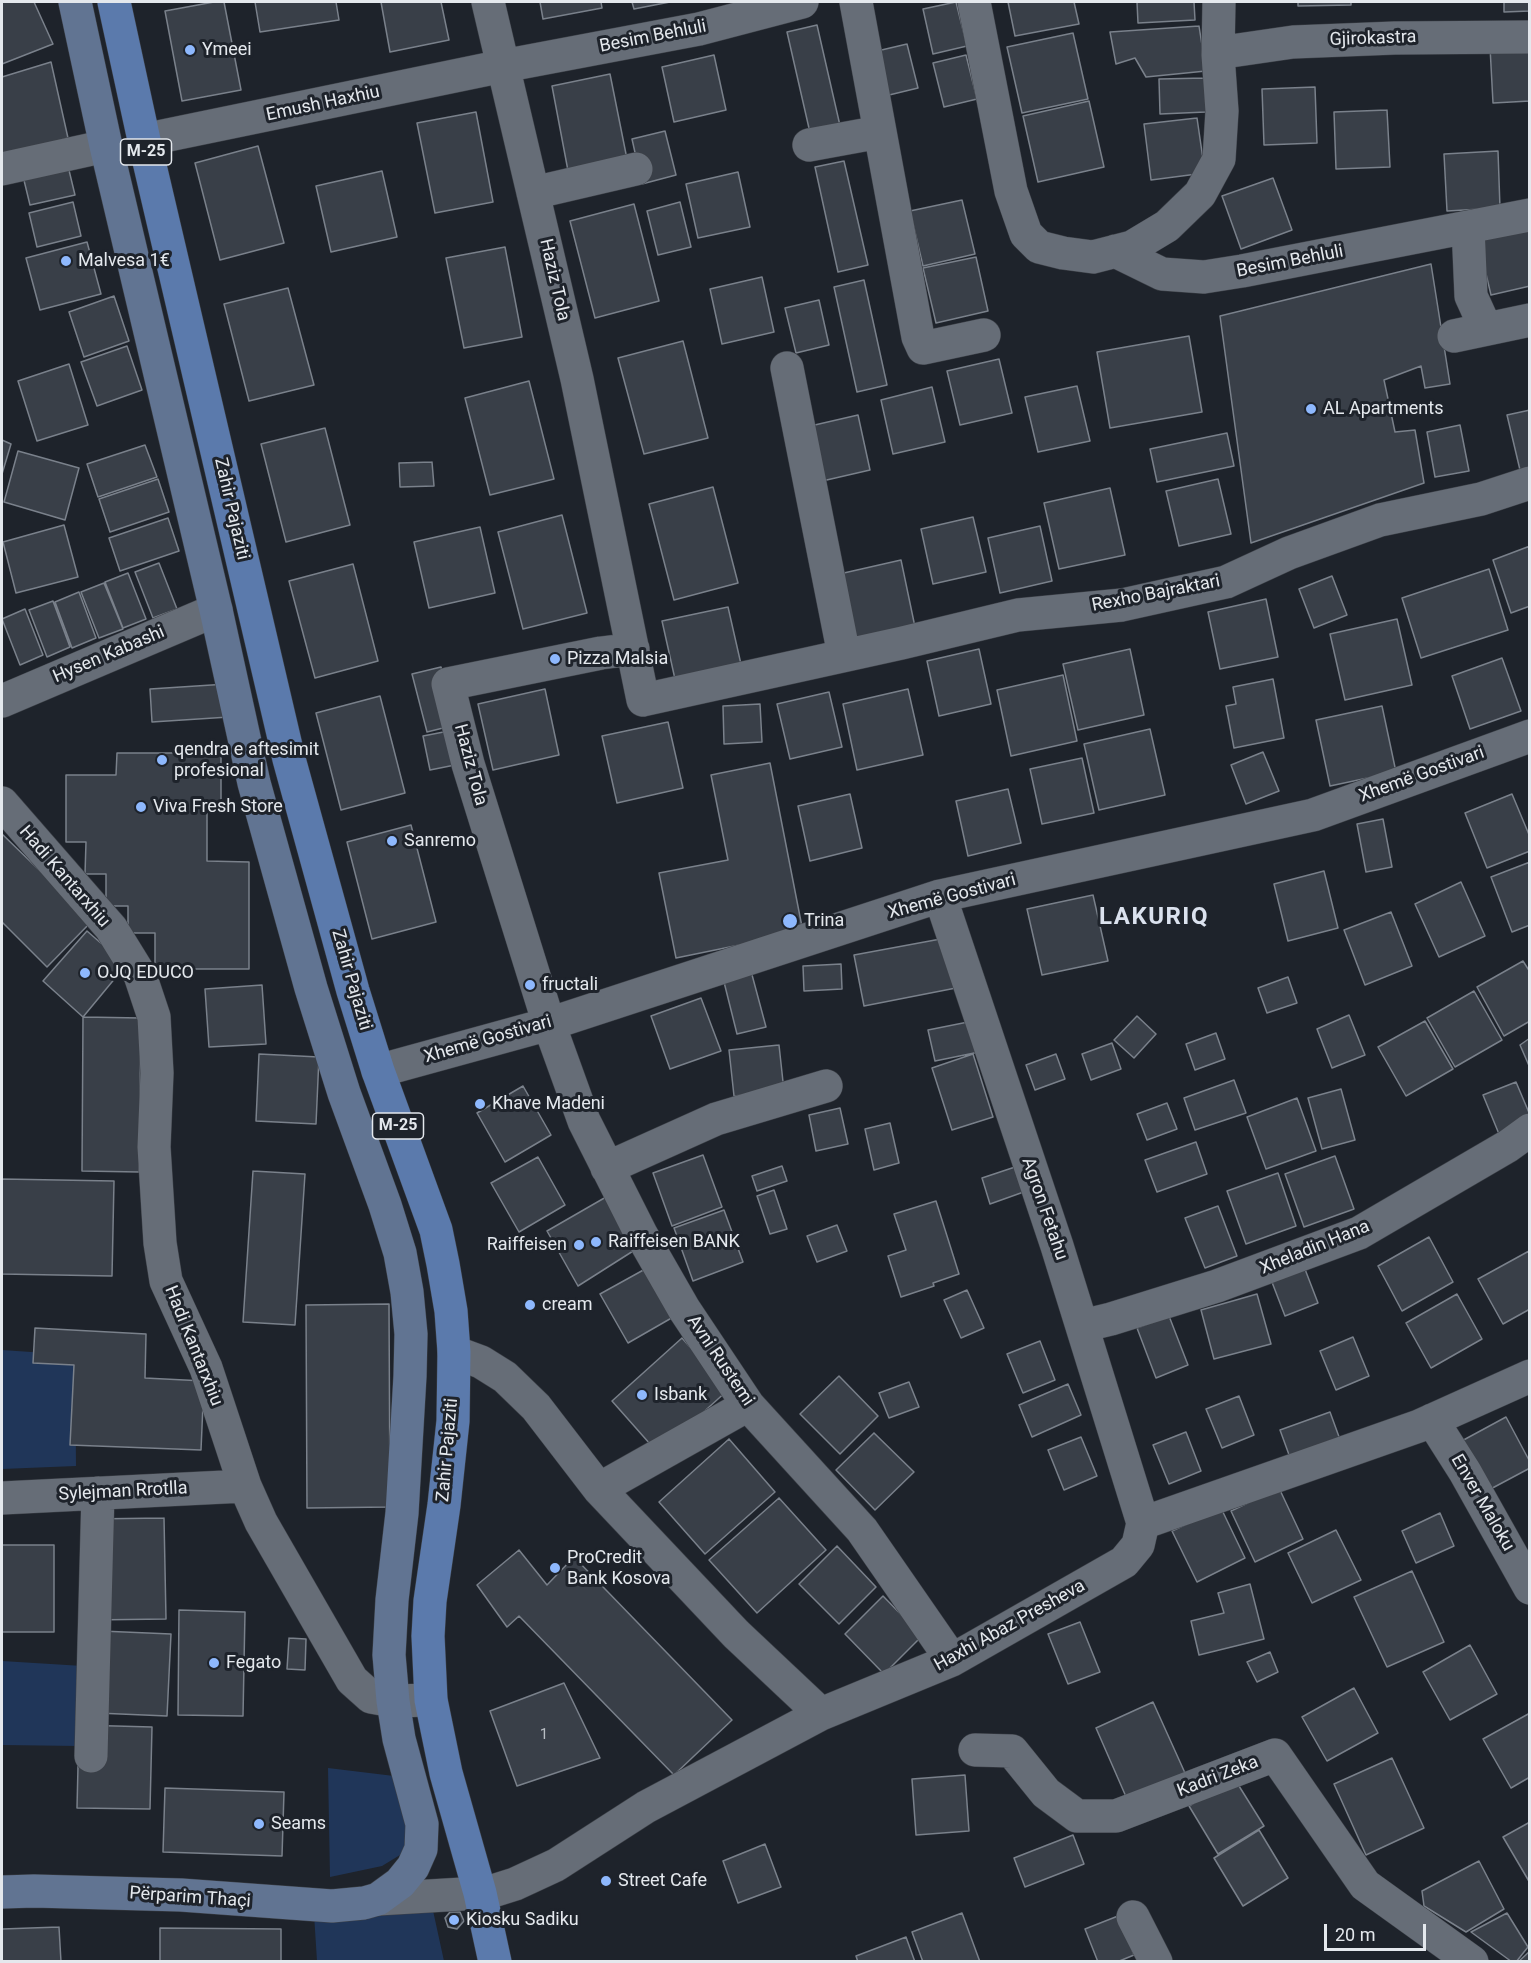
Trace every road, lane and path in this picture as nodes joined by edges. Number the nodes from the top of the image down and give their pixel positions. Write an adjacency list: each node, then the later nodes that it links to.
1 (75, 2): 13 (street)
2 (114, 2): 12 (main road, Zahir Pajaziti / M-25)
3 (488, 2): 10 (street, Haziz Tola)
4 (802, 2): 10 (street, Besim Behluli)
5 (856, 2): 11 (street)
6 (974, 2): 20 (street)
7 (1219, 2): 9 (street)
8 (1530, 37): 9 (street, Gjirokastra)
9 (1218, 55): 20 (street)
10 (503, 66): 12 (street, Emush Haxhiu); 17 (street, Haziz Tola)
11 (880, 132): 14 (street); 23 (street)
12 (144, 140): 36 (main road, Zahir Pajaziti / M-25)
13 (106, 146): 15 (street); 27 (street)
14 (809, 146)
15 (2, 169)
16 (636, 169): 17 (street)
17 (533, 193): 28 (street, Haziz Tola)
18 (1530, 215): 19 (street, Besim Behluli)
19 (1468, 227): 20 (street, Besim Behluli); 22 (street)
20 (1115, 251)
21 (1530, 320): 22 (street)
22 (1486, 329): 24 (street)
23 (984, 335)
24 (1454, 336)
25 (787, 368): 29 (street)
26 (1530, 483): 29 (street, Rexho Bajraktari)
27 (216, 610): 31 (street, Hysen Kabashi); 53 (street)
28 (633, 649): 30 (street, Haziz Tola); 35 (street, Haziz Tola)
29 (844, 655): 30 (street, Rexho Bajraktari)
30 (643, 700)
31 (2, 701)
32 (1530, 736): 34 (street, Xhemë Gostivari)
33 (2, 803): 45 (street, Hadi Kantarxhiu)
34 (940, 896): 35 (street, Xhemë Gostivari); 40 (street, Agron Fetahu)
35 (549, 1024): 36 (street, Xhemë Gostivari); 39 (street, Avni Rustemi)
36 (378, 1071): 41 (main road, Zahir Pajaziti / M-25)
37 (826, 1086): 39 (street)
38 (1530, 1130): 40 (street, Xheladin Hana)
39 (607, 1168): 43 (street, Avni Rustemi)
40 (1083, 1326): 49 (street, Agron Fetahu)
41 (454, 1352): 46 (street); 52 (main road, Zahir Pajaziti / M-25)
42 (1530, 1376): 44 (street)
43 (748, 1405): 46 (street); 51 (street, Avni Rustemi)
44 (1432, 1420): 49 (street); 50 (street, Enver Maloku)
45 (245, 1486): 47 (street, Sylejman Rrotlla); 53 (street, Hadi Kantarxhiu)
46 (599, 1489): 54 (street)
47 (98, 1493): 48 (street, Sylejman Rrotlla); 56 (street)
48 (2, 1498)
49 (1143, 1523): 51 (street, Haxhi Abaz Presheva)
50 (1530, 1588)
51 (952, 1660): 54 (street, Haxhi Abaz Presheva)
52 (431, 1700): 53 (street, Hadi Kantarxhiu); 58 (main road, Zahir Pajaziti / M-25)
53 (393, 1701): 59 (street)
54 (821, 1714): 58 (street, Haxhi Abaz Presheva)
55 (975, 1750): 63 (street, Kadri Zeka)
56 (91, 1756)
57 (2, 1892): 59 (street, Përparim Thaçi)
58 (480, 1893): 59 (street, Haxhi Abaz Presheva); 61 (main road, Zahir Pajaziti / M-25)
59 (378, 1899)
60 (1132, 1917): 62 (street)
61 (495, 1962)
62 (1156, 1962)
63 (1472, 1962)

